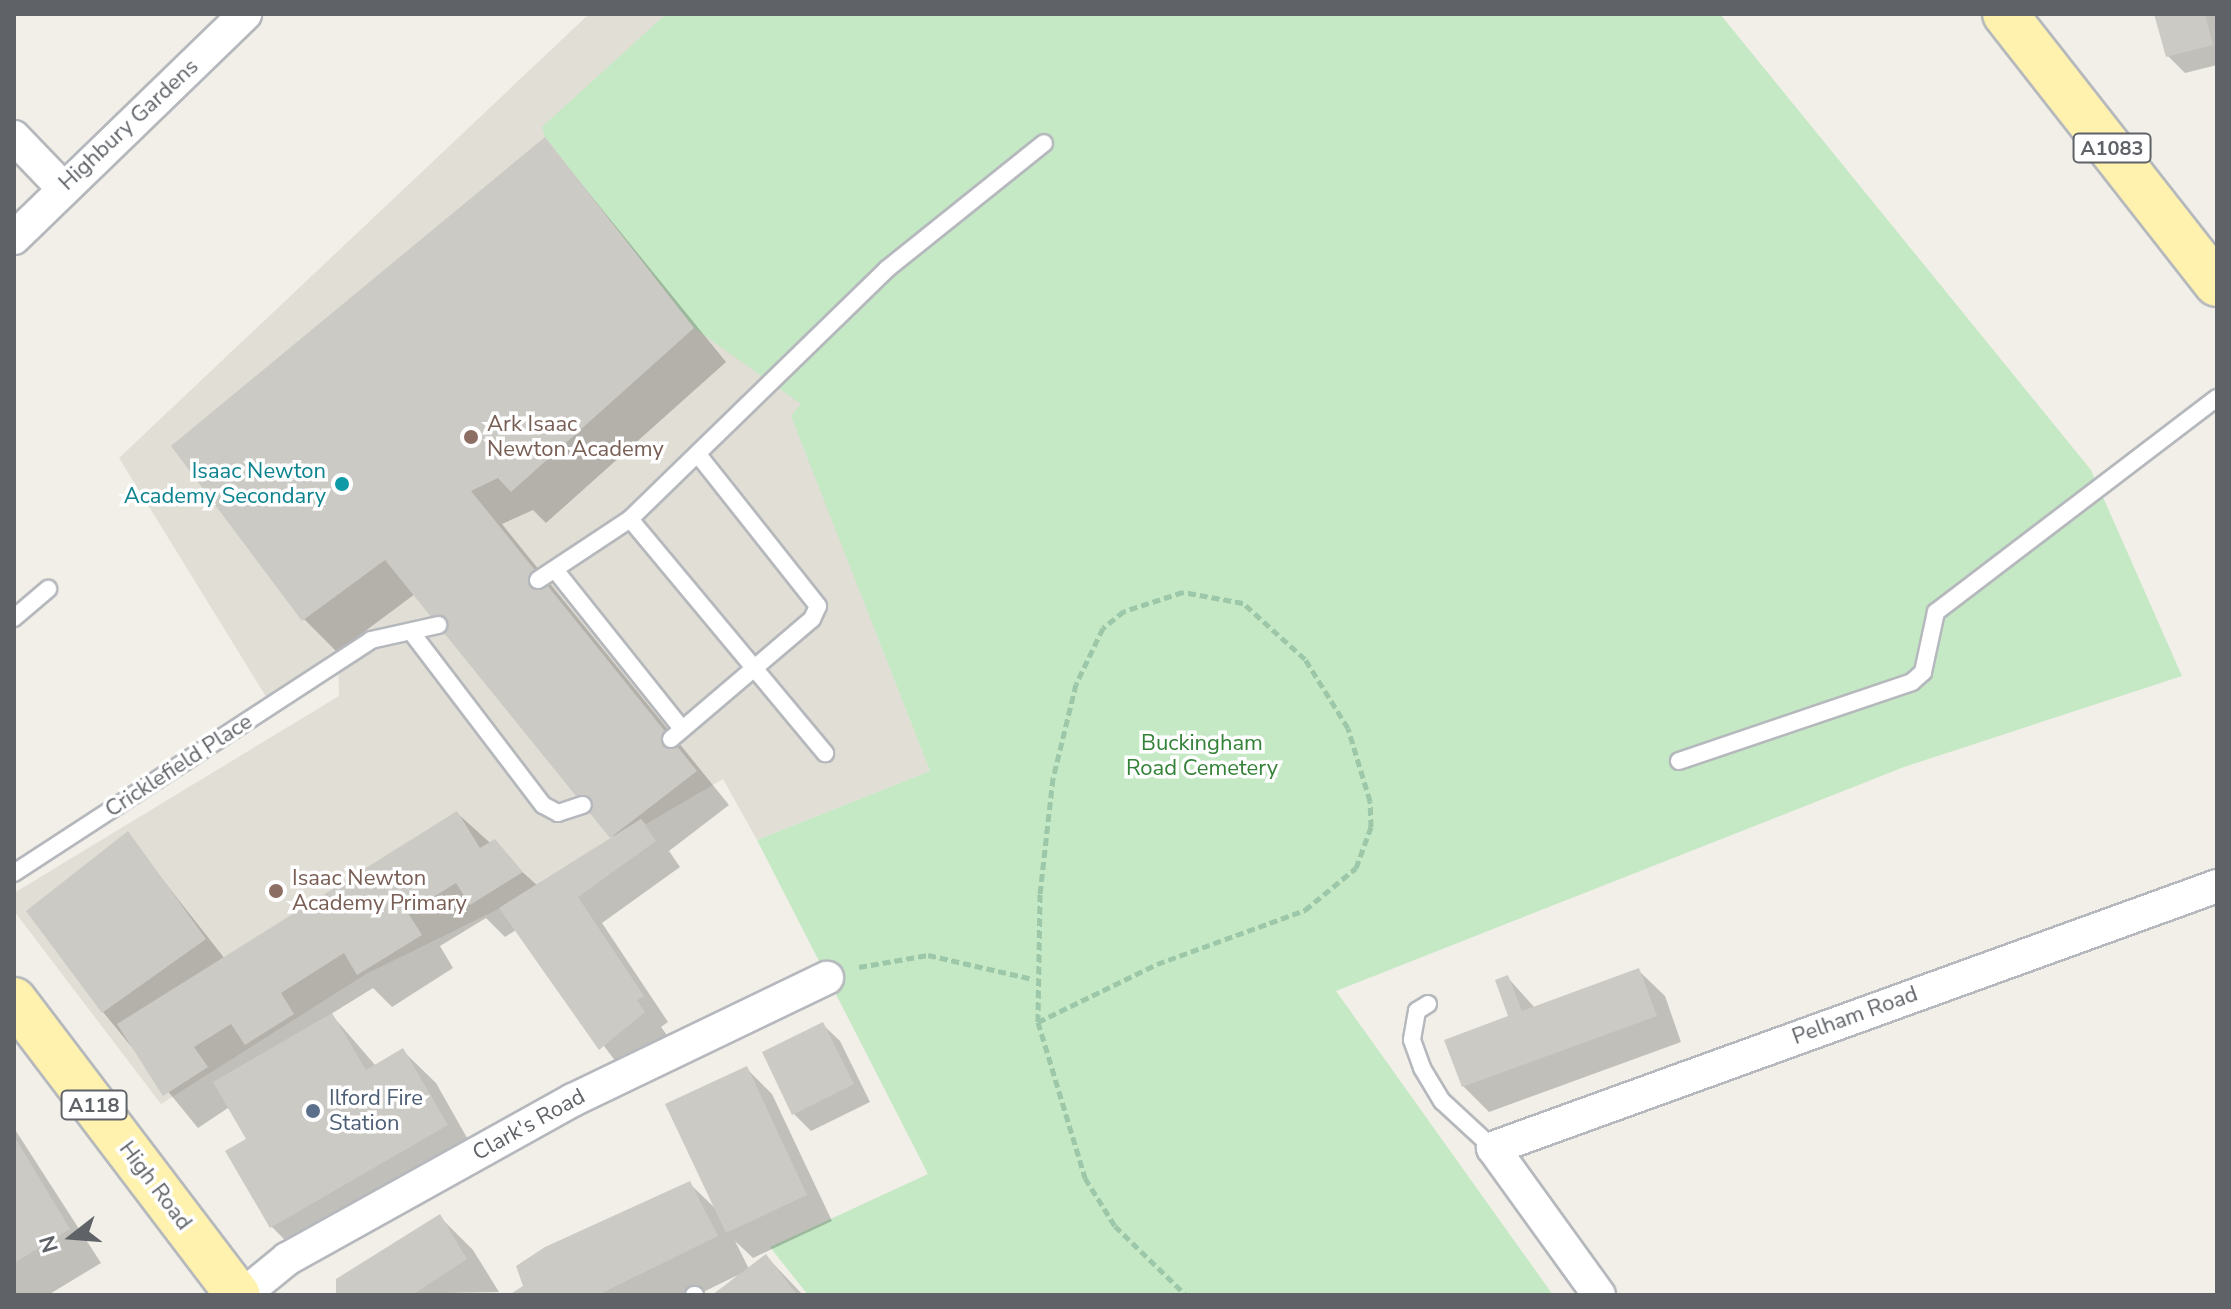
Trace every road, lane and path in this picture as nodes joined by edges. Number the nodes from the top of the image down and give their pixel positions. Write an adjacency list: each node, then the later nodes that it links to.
1 (245, 14): 5 (street, Highbury Gardens)
2 (2005, 14): 7 (main road, A1083)
3 (14, 137): 5 (street)
4 (1044, 143): 9 (lane)
5 (61, 186): 6 (street, Highbury Gardens)
6 (14, 238)
7 (2217, 284)
8 (2217, 398): 19 (lane)
9 (699, 456): 10 (lane); 17 (lane)
10 (630, 519): 11 (lane); 17 (lane)
11 (556, 571): 12 (lane); 17 (lane)
12 (538, 580)
13 (48, 589): 14 (lane)
14 (14, 618)
15 (438, 625): 16 (lane, Cricklefield Place)
16 (412, 633): 20 (lane); 21 (lane, Cricklefield Place)
17 (756, 667): 18 (lane)
18 (825, 753)
19 (1679, 761)
20 (583, 805)
21 (14, 873)
22 (2217, 886): 28 (street, Pelham Road)
23 (827, 978): 24 (path); 29 (street, Clark's Road)
24 (1033, 979): 27 (path); 27 (path)
25 (14, 1000): 29 (main road, High Road / A118)
26 (1428, 1004): 28 (lane)
27 (1038, 1022): 30 (path)
28 (1493, 1148): 31 (street)
29 (241, 1295)
30 (1186, 1295)
31 (1599, 1295)

